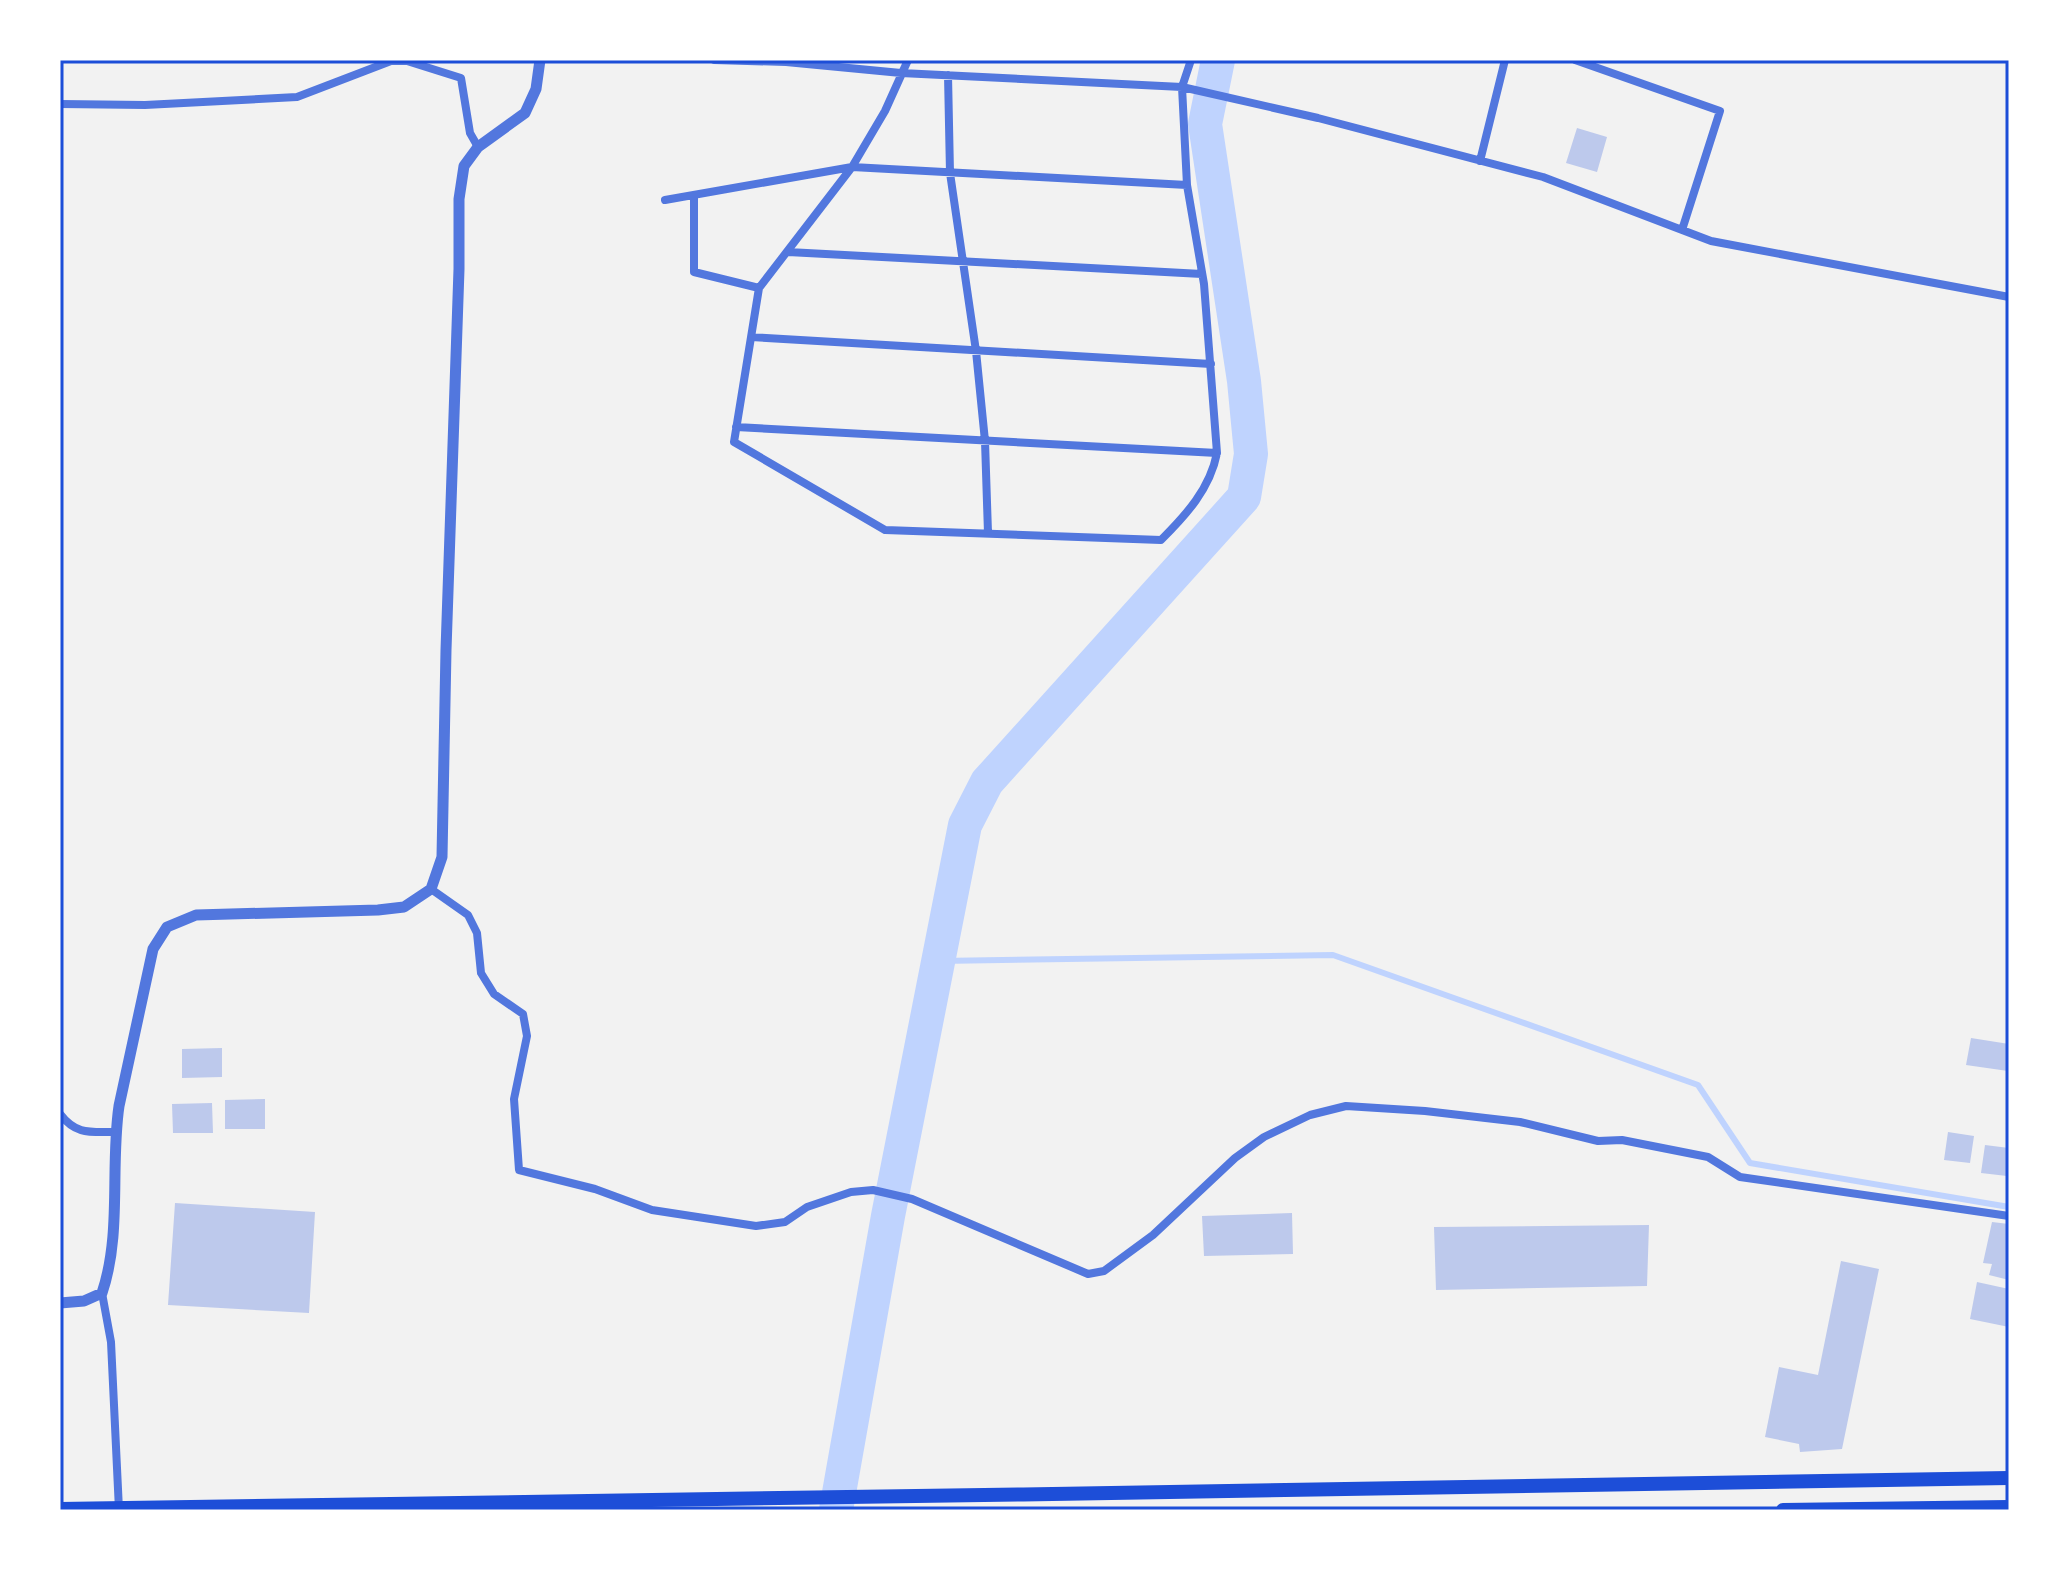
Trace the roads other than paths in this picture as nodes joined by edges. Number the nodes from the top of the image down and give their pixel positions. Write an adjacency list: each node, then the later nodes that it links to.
1 (540, 60): 12 (street)
2 (714, 60): 7 (street)
3 (908, 60): 8 (street)
4 (1191, 60): 10 (street)
5 (1505, 60): 13 (street)
6 (1575, 60): 19 (street)
7 (786, 61): 8 (street)
8 (901, 73): 9 (street); 14 (street)
9 (948, 75): 10 (street); 15 (street)
10 (1182, 87): 13 (street); 16 (street)
11 (60, 104): 12 (street)
12 (478, 147): 32 (street)
13 (1480, 161): 19 (street)
14 (852, 167): 15 (street); 17 (street); 20 (street)
15 (950, 173): 16 (street); 21 (street)
16 (1187, 185): 22 (street)
17 (694, 195): 18 (street); 23 (street)
18 (665, 200)
19 (1682, 230): 24 (street)
20 (788, 252): 21 (street); 23 (street)
21 (964, 263): 22 (street); 26 (street)
22 (1202, 274): 27 (street)
23 (759, 288): 25 (street)
24 (2009, 297)
25 (751, 337): 26 (street); 28 (street)
26 (976, 351): 27 (street); 29 (street)
27 (1211, 364): 30 (street)
28 (736, 427): 29 (street); 31 (street)
29 (985, 441): 30 (street); 31 (street)
30 (1217, 453): 31 (street)
31 (988, 533)
32 (431, 889): 34 (street); 35 (street)
33 (60, 1114): 34 (street)
34 (115, 1132): 36 (street)
35 (2009, 1216)
36 (102, 1293): 37 (street); 41 (street)
37 (60, 1303)
38 (2009, 1478): 41 (highway)
39 (2009, 1507): 42 (highway)
40 (60, 1509): 41 (highway)
41 (119, 1509)
42 (1783, 1510)

